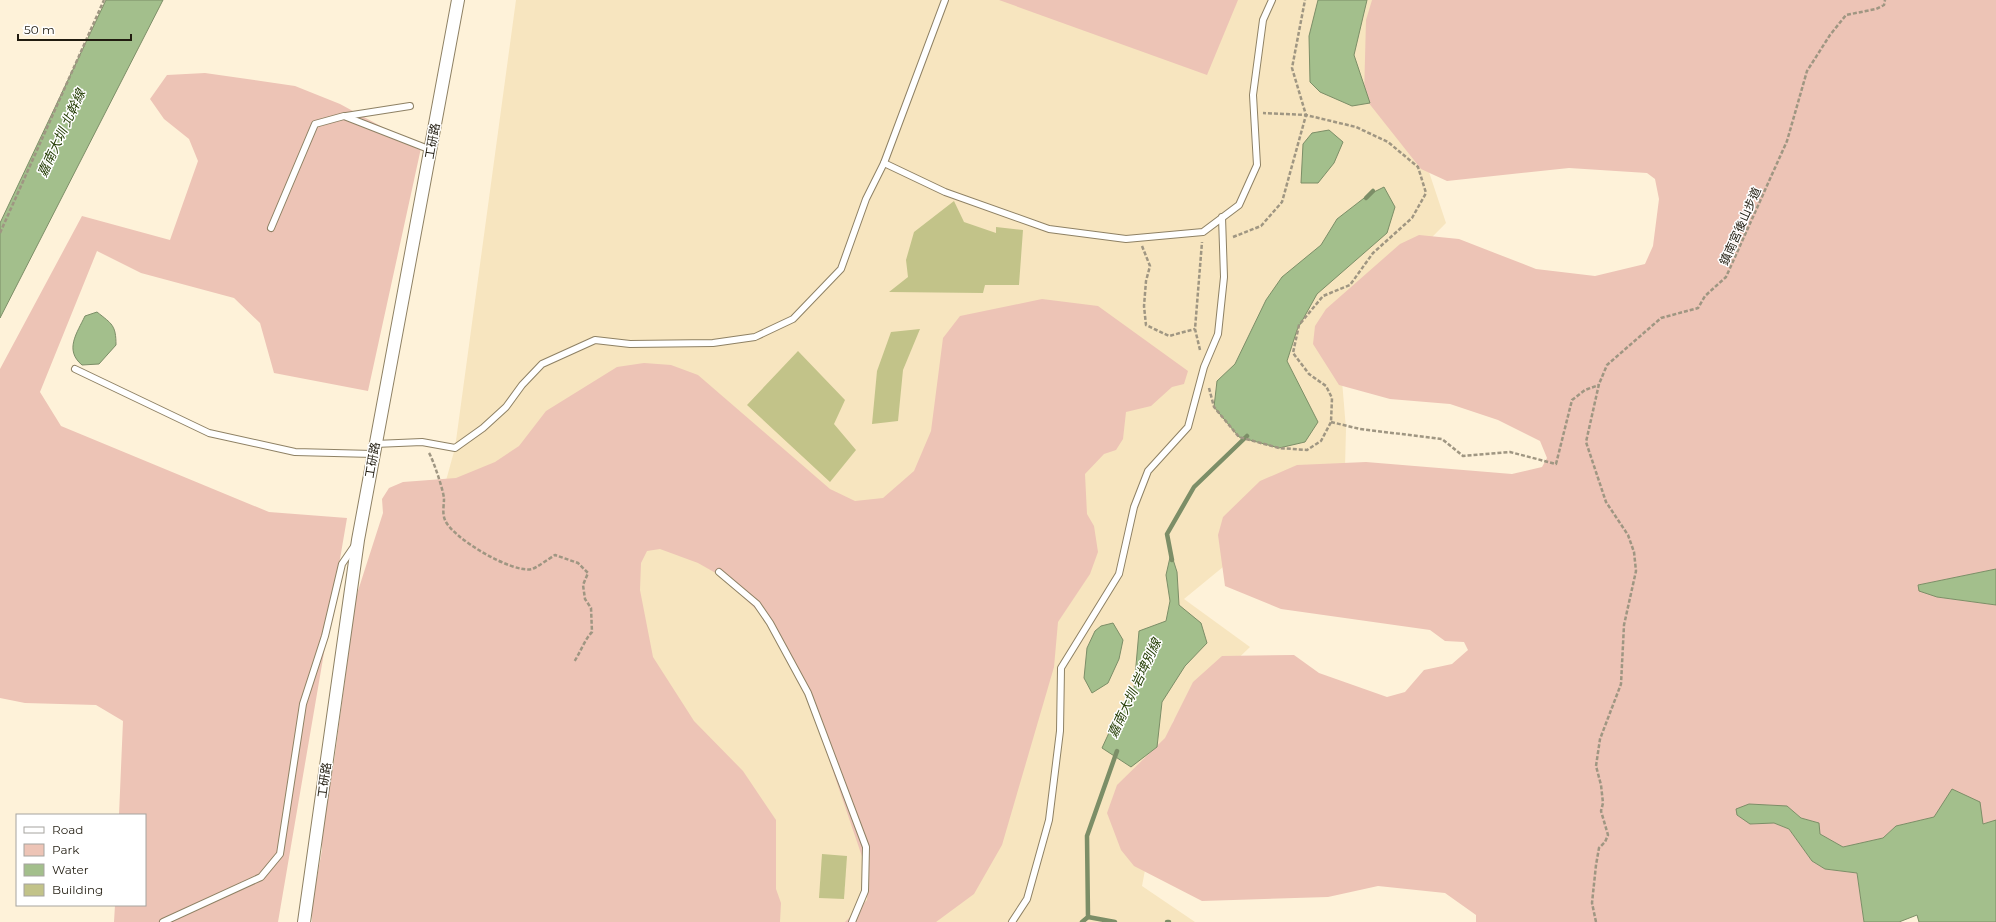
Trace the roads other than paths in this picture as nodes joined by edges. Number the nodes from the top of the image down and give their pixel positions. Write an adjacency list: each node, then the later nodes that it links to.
1 (458, 0): 6 (street, 工研路)
2 (945, 0): 7 (lane)
3 (1272, 0): 8 (lane)
4 (410, 106): 5 (lane)
5 (344, 116): 6 (lane); 9 (lane)
6 (431, 150): 11 (street, 工研路)
7 (884, 163): 8 (lane); 11 (lane)
8 (1222, 217): 17 (lane)
9 (271, 228)
10 (75, 369): 11 (lane)
11 (374, 449): 12 (street, 工研路)
12 (358, 540): 14 (lane); 15 (street, 工研路)
13 (719, 572): 16 (lane)
14 (163, 922)
15 (304, 922)
16 (852, 922)
17 (1012, 922)

